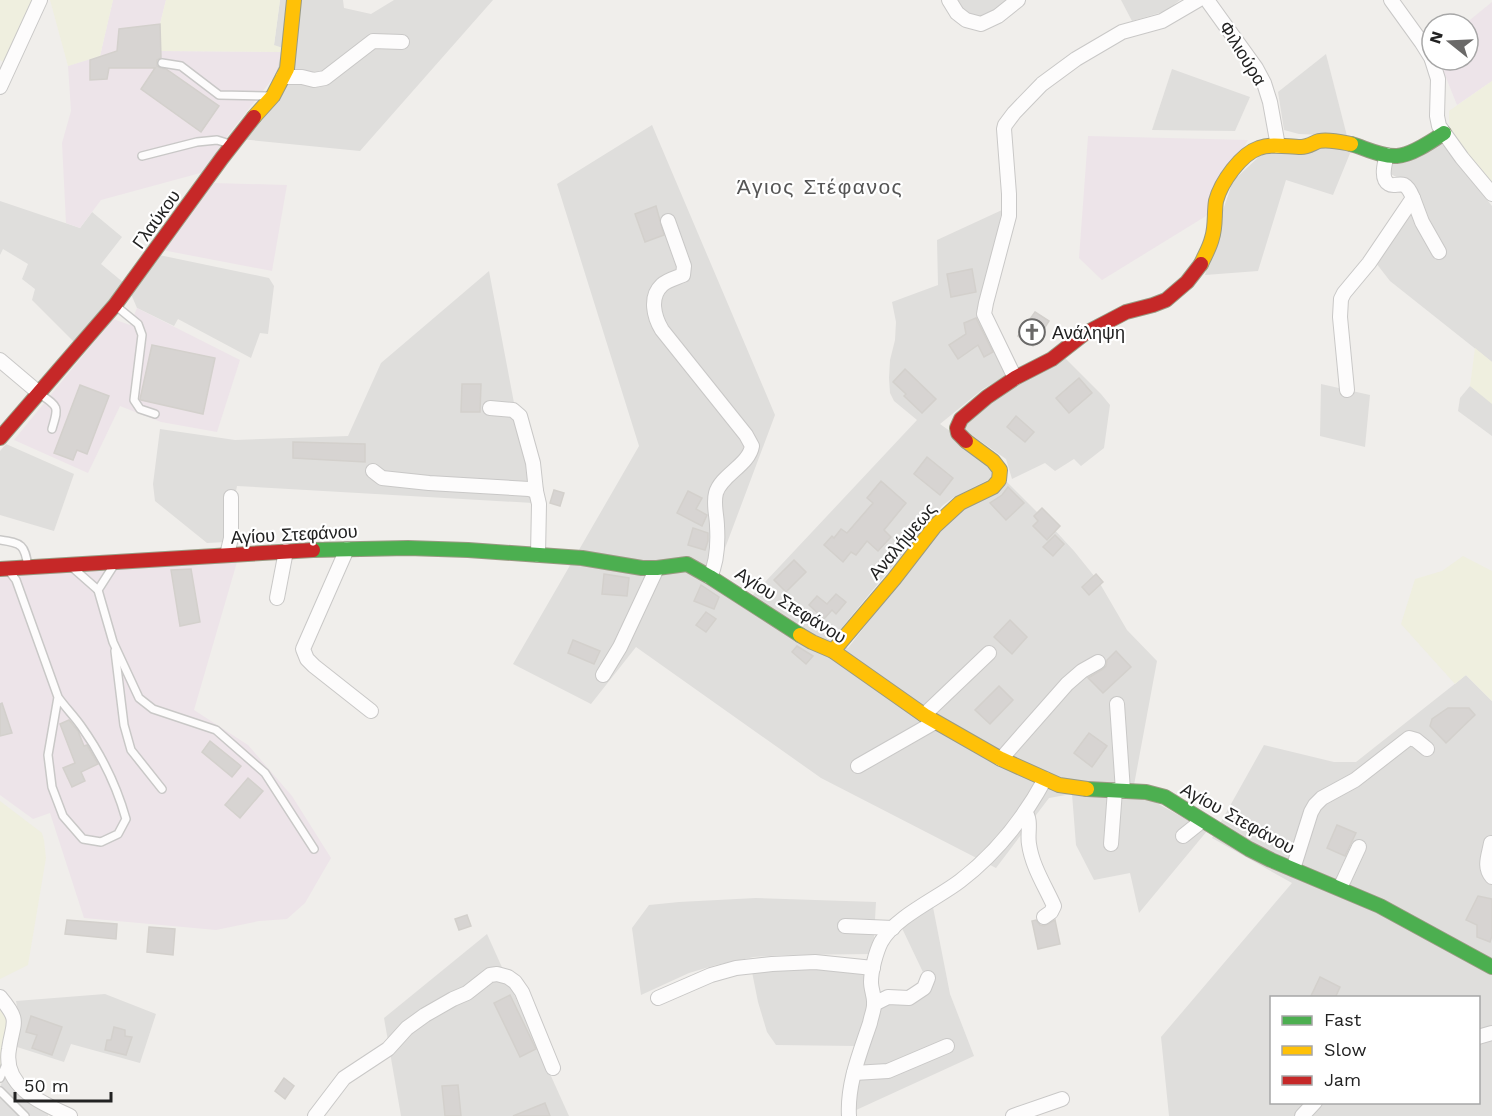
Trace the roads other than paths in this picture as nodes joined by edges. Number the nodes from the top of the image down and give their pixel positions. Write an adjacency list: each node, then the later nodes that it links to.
1 (40, 0): 13 (street)
2 (294, 0): 12 (street, Γλαύκου)
3 (949, 0): 4 (street)
4 (1017, 0)
5 (1198, 0): 26 (street)
6 (1207, 0): 17 (street, Φιλιούρα)
7 (1391, 0): 8 (street)
8 (1420, 40)
9 (402, 42): 12 (street)
10 (162, 63): 14 (lane)
11 (1436, 72): 15 (street)
12 (283, 77): 14 (street, Γλαύκου)
13 (0, 87)
14 (273, 96): 16 (street, Γλαύκου)
15 (1444, 133): 18 (street, Αναλήψεως); 20 (street)
16 (233, 145): 19 (lane); 24 (street, Γλαύκου)
17 (1278, 146): 18 (street, Αναλήψεως); 26 (street, Αναλήψεως)
18 (1387, 155): 21 (street)
19 (142, 156)
20 (1492, 194)
21 (1413, 198): 23 (street); 27 (street)
22 (668, 221): 46 (street)
23 (1438, 252)
24 (115, 305): 28 (street, Γλαύκου); 30 (lane)
25 (0, 360): 28 (street)
26 (1015, 378): 50 (street, Αναλήψεως)
27 (1347, 390)
28 (39, 393): 31 (lane); 32 (street, Γλαύκου)
29 (490, 408): 34 (street)
30 (155, 414)
31 (52, 429)
32 (0, 438)
33 (373, 471): 34 (street)
34 (536, 491): 40 (street)
35 (231, 497): 39 (street)
36 (0, 540): 43 (lane)
37 (347, 549): 38 (street, Αγίου Στεφάνου); 40 (street, Αγίου Στεφάνου); 56 (street)
38 (286, 551): 39 (street, Αγίου Στεφάνου); 48 (street)
39 (227, 555): 41 (street, Αγίου Στεφάνου)
40 (538, 555): 44 (street, Αγίου Στεφάνου)
41 (115, 562): 42 (street, Αγίου Στεφάνου); 47 (lane)
42 (70, 566): 43 (street, Αγίου Στεφάνου); 47 (lane)
43 (28, 568): 45 (street, Αγίου Στεφάνου)
44 (657, 568): 46 (street, Αγίου Στεφάνου); 53 (street)
45 (4, 569): 54 (lane)
46 (710, 577): 50 (street, Αγίου Στεφάνου)
47 (98, 590): 49 (lane)
48 (277, 598)
49 (113, 642): 62 (lane); 70 (lane)
50 (833, 651): 57 (street, Αγίου Στεφάνου)
51 (989, 653): 57 (street)
52 (1098, 662): 59 (street)
53 (603, 675)
54 (58, 697): 54 (lane)
55 (1117, 704): 63 (street)
56 (371, 711)
57 (930, 719): 59 (street, Αγίου Στεφάνου); 60 (street)
58 (1427, 748): 71 (street)
59 (1001, 759): 61 (street, Αγίου Στεφάνου)
60 (858, 766)
61 (1045, 779): 63 (street, Αγίου Στεφάνου); 64 (street)
62 (162, 789)
63 (1119, 791): 65 (street, Αγίου Στεφάνου); 68 (street)
64 (1025, 812): 74 (street); 76 (street)
65 (1201, 819): 66 (street); 71 (street, Αγίου Στεφάνου)
66 (1183, 836)
67 (1491, 843): 72 (street)
68 (1112, 844)
69 (1359, 847): 73 (street)
70 (314, 849)
71 (1293, 869): 73 (street, Αγίου Στεφάνου)
72 (1492, 877)
73 (1340, 888): 77 (street, Αγίου Στεφάνου)
74 (1044, 917)
75 (845, 926): 76 (street)
76 (893, 928): 78 (street)
77 (1492, 967)
78 (873, 968): 81 (street); 82 (street)
79 (928, 978): 82 (street)
80 (0, 997): 84 (street)
81 (658, 998)
82 (874, 1004): 86 (street)
83 (947, 1046): 86 (street)
84 (8, 1059): 87 (lane); 92 (street)
85 (553, 1068): 93 (street)
86 (854, 1073): 94 (street)
87 (0, 1078)
88 (0, 1091): 91 (lane)
89 (1062, 1099): 95 (street)
90 (1313, 1104): 96 (street)
91 (20, 1114)
92 (70, 1116)
93 (315, 1116)
94 (849, 1116)
95 (1012, 1116)
96 (1302, 1116)

